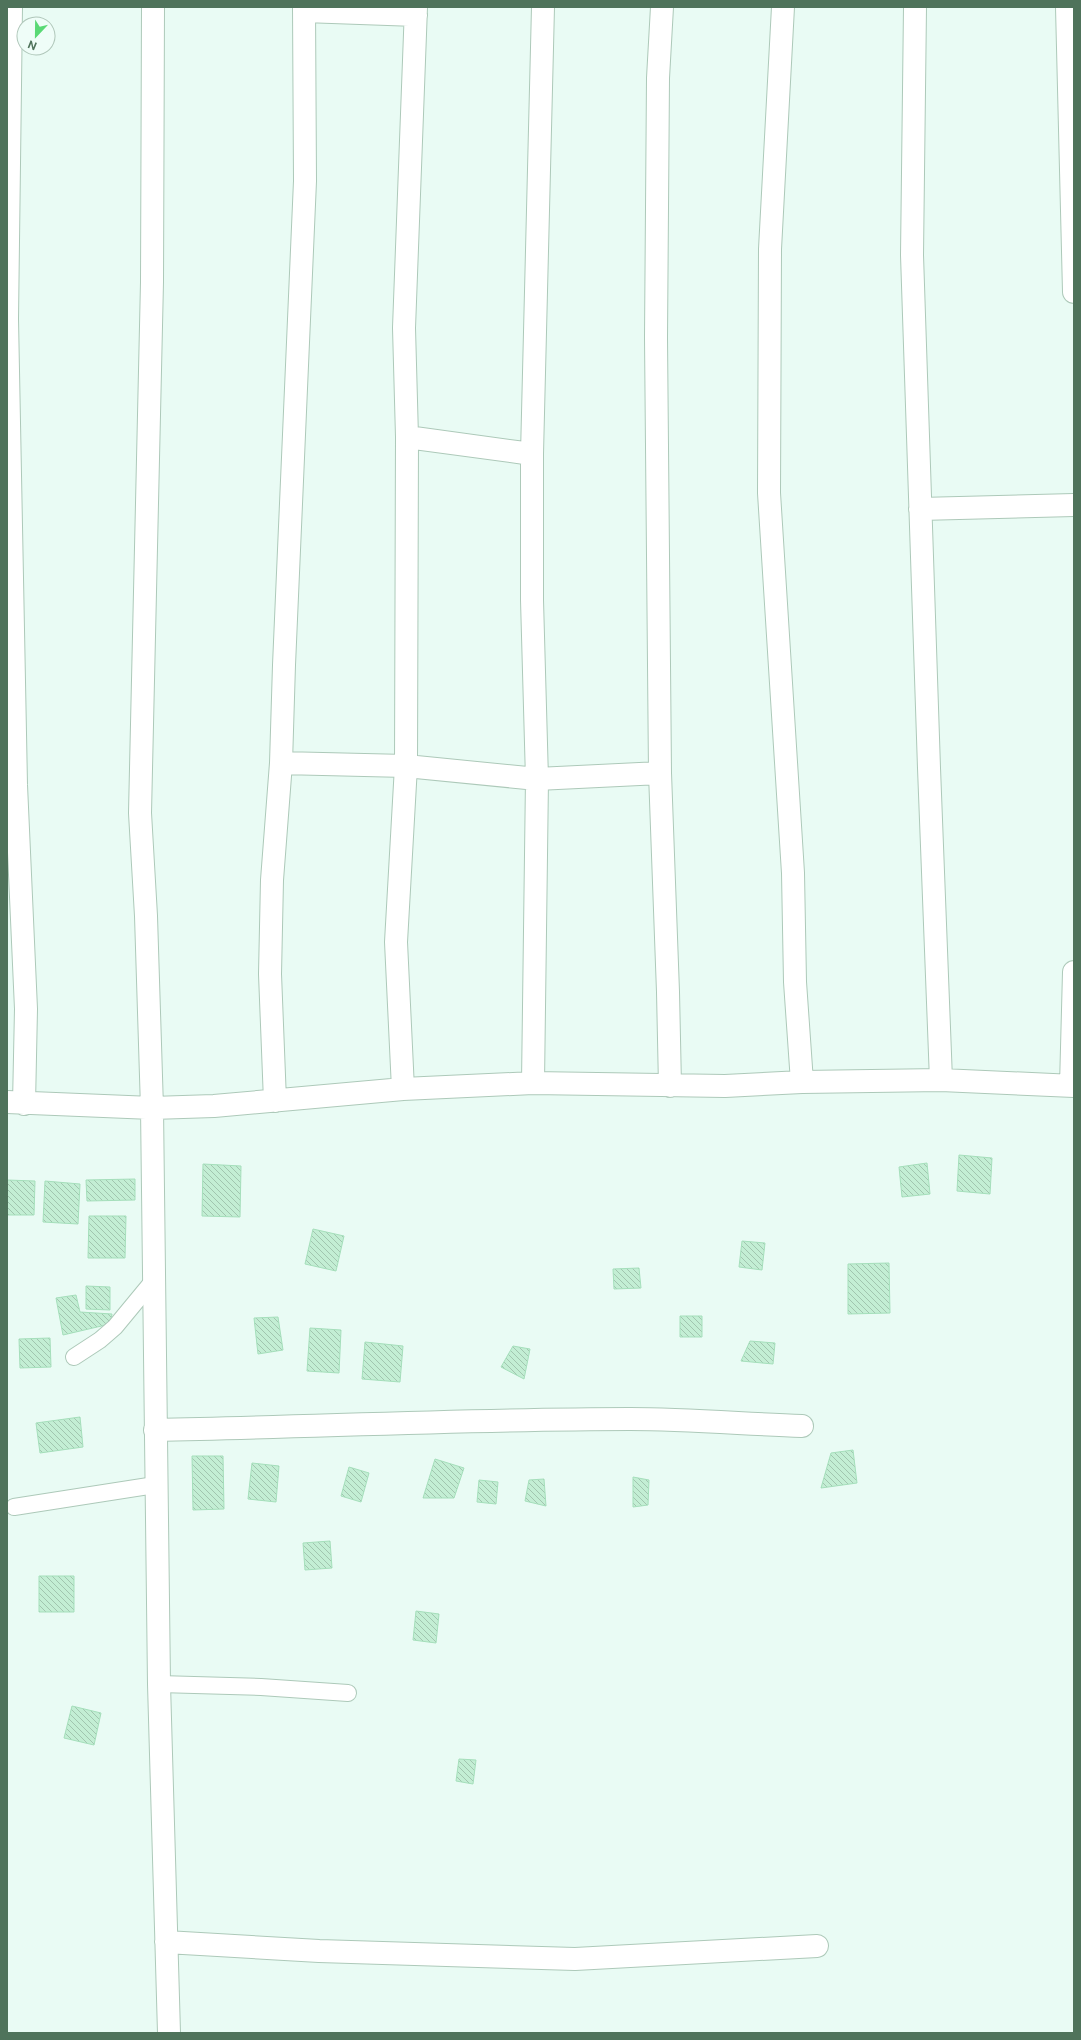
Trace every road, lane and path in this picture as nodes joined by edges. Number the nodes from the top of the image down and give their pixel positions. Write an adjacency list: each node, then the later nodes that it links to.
1 (11, 7): 27 (street)
2 (153, 7): 28 (street)
3 (543, 7): 12 (street)
4 (662, 7): 17 (street)
5 (784, 7): 21 (street)
6 (915, 7): 14 (street)
7 (1067, 7): 10 (street)
8 (304, 9): 9 (street); 15 (street)
9 (416, 11): 11 (street)
10 (1074, 292)
11 (407, 438): 12 (street); 16 (street)
12 (532, 454): 18 (street)
13 (1074, 506): 14 (street)
14 (920, 509): 20 (street)
15 (281, 763): 16 (street); 26 (street)
16 (406, 766): 18 (street); 25 (street)
17 (660, 773): 18 (street); 23 (street)
18 (537, 779): 22 (street)
19 (1074, 972): 24 (street)
20 (941, 1080): 21 (street); 24 (street)
21 (802, 1082): 23 (street)
22 (533, 1083): 23 (street); 25 (street)
23 (670, 1086)
24 (1072, 1086)
25 (403, 1089): 26 (street)
26 (275, 1101): 28 (street)
27 (16, 1103): 28 (street)
28 (152, 1108): 29 (street)
29 (153, 1281): 30 (lane); 32 (street)
30 (74, 1357)
31 (802, 1426): 32 (street)
32 (155, 1430): 33 (street)
33 (155, 1485): 34 (lane); 35 (street)
34 (14, 1507)
35 (159, 1684): 36 (lane); 37 (street)
36 (348, 1693)
37 (166, 1942): 38 (street); 39 (street)
38 (816, 1946)
39 (169, 2033)

